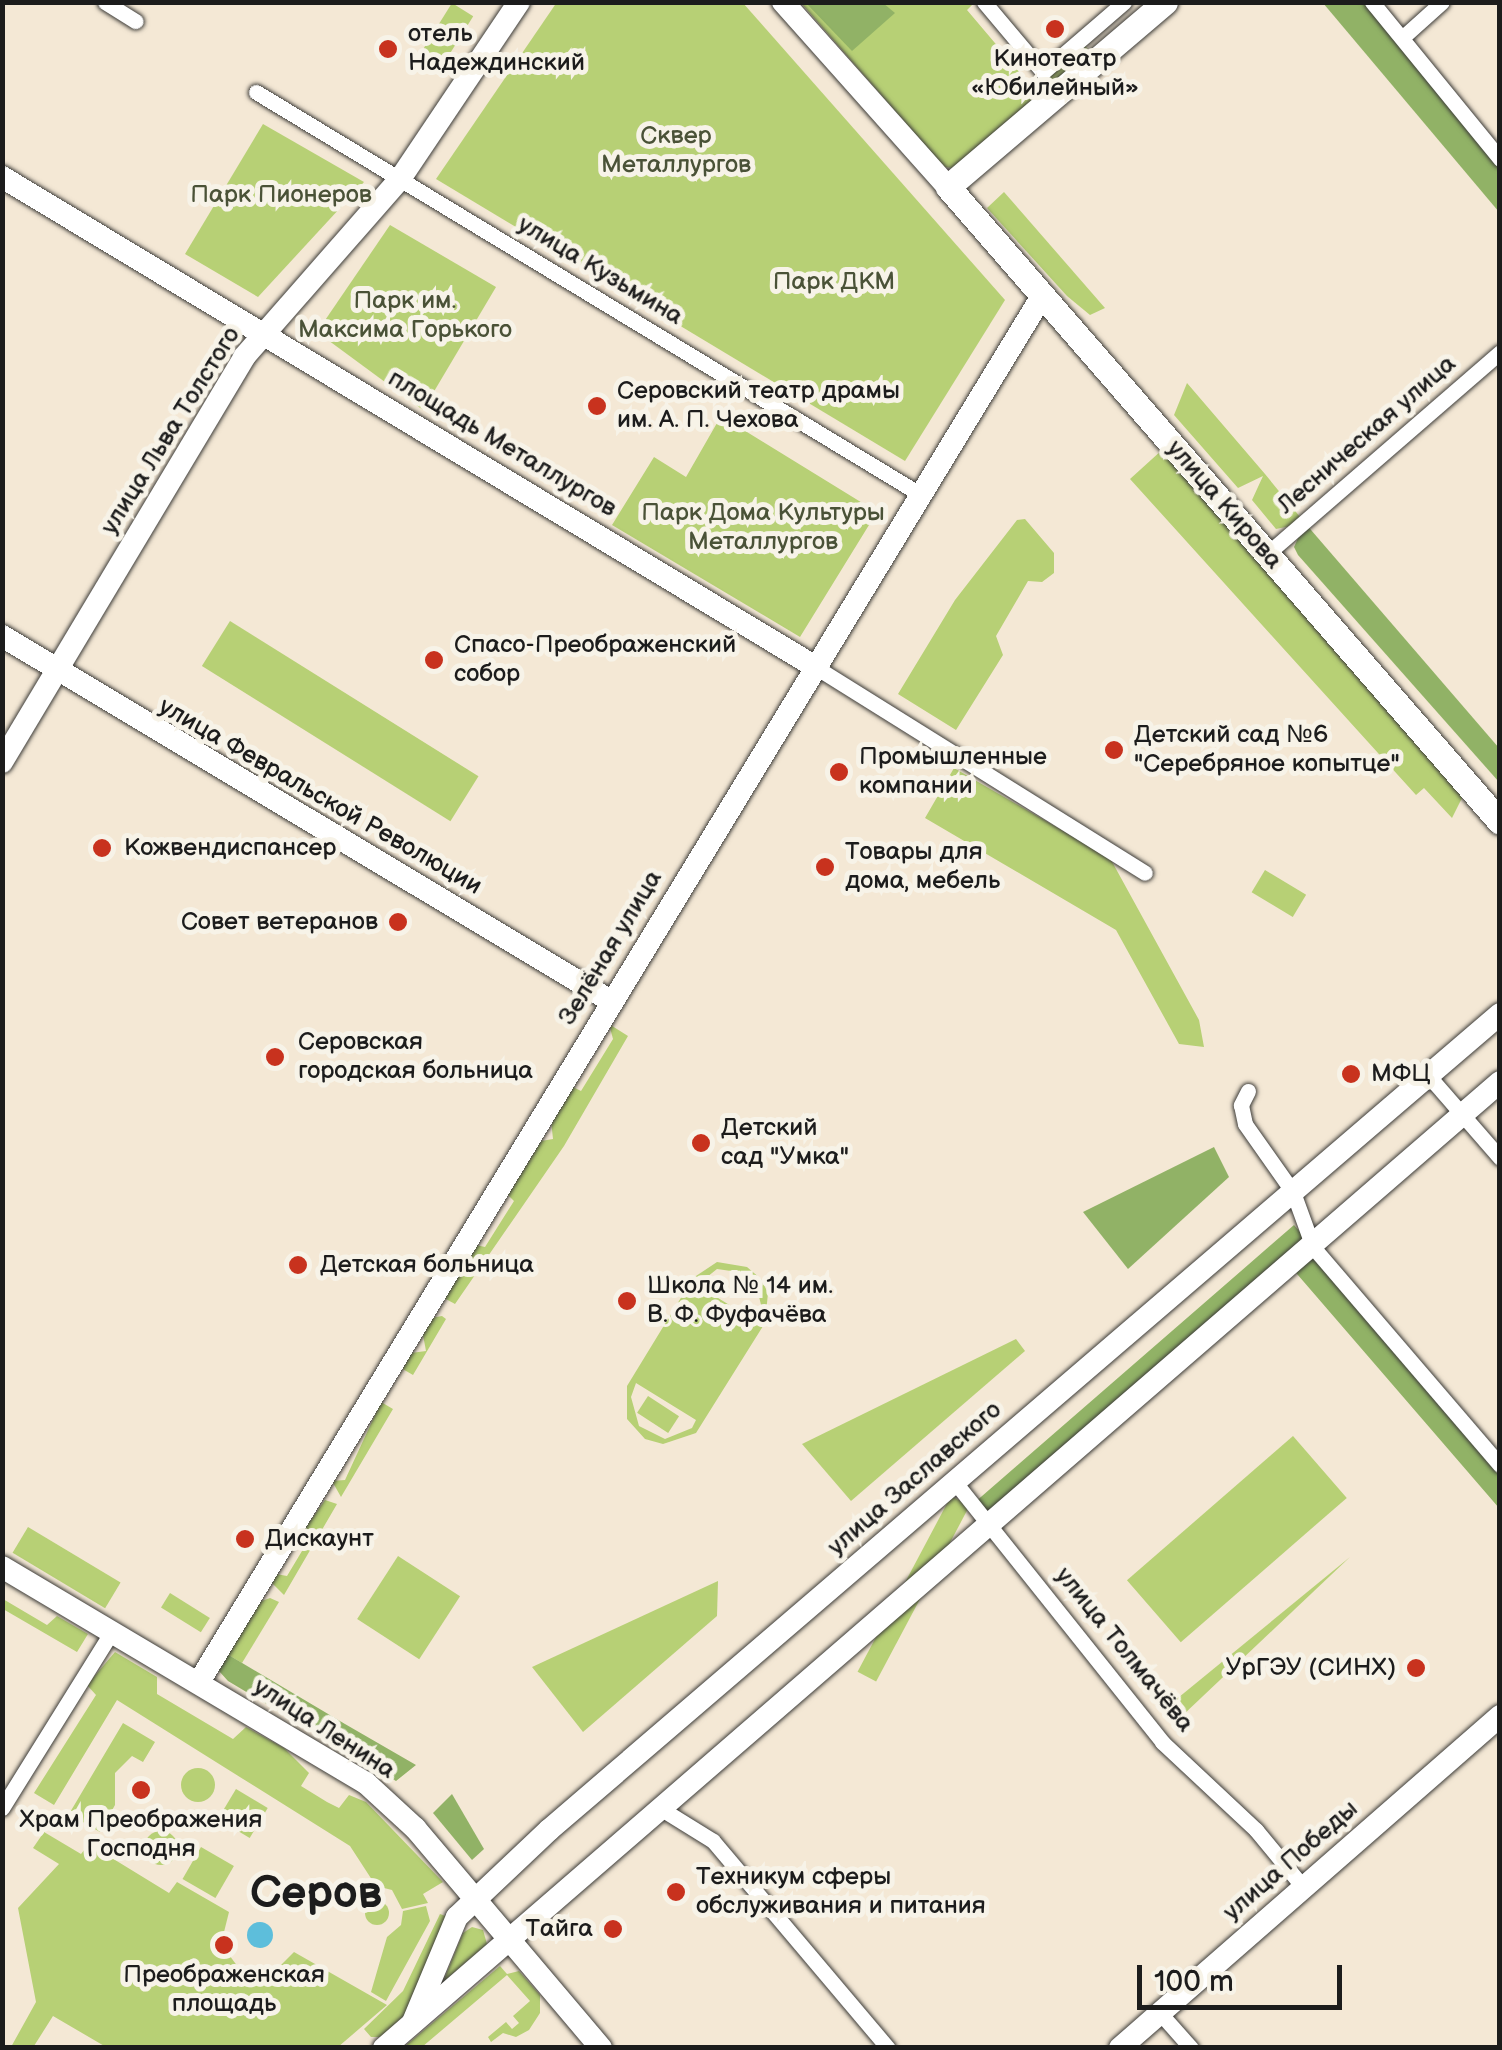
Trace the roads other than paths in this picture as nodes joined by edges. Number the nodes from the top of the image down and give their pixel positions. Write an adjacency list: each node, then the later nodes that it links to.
1 (105, 2): 9 (street)
2 (518, 2): 14 (street, улица Льва Толстого)
3 (782, 2): 15 (street)
4 (984, 2): 5 (street)
5 (1124, 2)
6 (1166, 2): 15 (main road)
7 (1372, 2): 10 (street)
8 (1442, 2): 10 (street)
9 (136, 21)
10 (1403, 36): 12 (street)
11 (256, 92): 14 (street, улица Кузьмина)
12 (1500, 159)
13 (2, 177): 17 (street, площадь Металлургов)
14 (400, 179): 17 (street, улица Льва Толстого); 19 (street, улица Кузьмина)
15 (948, 188): 16 (main road, улица Кирова)
16 (1042, 296): 19 (street, Зелёная улица); 20 (main road, улица Кирова)
17 (262, 334): 22 (street, площадь Металлургов); 23 (street, улица Льва Толстого)
18 (1500, 352): 20 (street, Лесническая улица)
19 (918, 494): 22 (street, Зелёная улица)
20 (1267, 554): 25 (main road, улица Кирова)
21 (2, 636): 23 (street, улица Февральской Революции)
22 (814, 666): 26 (street); 27 (street, Зелёная улица)
23 (57, 672): 24 (street, улица Льва Толстого); 27 (street, улица Февральской Революции)
24 (2, 762)
25 (1500, 822)
26 (1144, 873)
27 (611, 1001): 41 (street, Зелёная улица)
28 (1500, 1014): 29 (street, улица Заславского)
29 (1427, 1074): 32 (street); 34 (street, улица Заславского)
30 (1500, 1082): 32 (street, улица Заславского)
31 (1248, 1091): 34 (street)
32 (1461, 1114): 33 (street); 35 (street, улица Заславского)
33 (1500, 1158)
34 (1293, 1192): 35 (street); 37 (street, улица Заславского)
35 (1313, 1247): 36 (street); 38 (street, улица Заславского)
36 (1500, 1465)
37 (954, 1481): 38 (street, улица Толмачёва); 46 (street, улица Заславского)
38 (992, 1525): 44 (street, улица Заславского); 45 (street, улица Толмачёва)
39 (2, 1567): 40 (street, улица Ленина)
40 (112, 1632): 41 (street, улица Ленина); 43 (street)
41 (198, 1682): 46 (street, улица Ленина)
42 (1500, 1716): 45 (street, улица Победы)
43 (2, 1808)
44 (660, 1808): 47 (street, улица Заславского); 52 (street)
45 (1303, 1887): 48 (street, улица Победы)
46 (476, 1900): 47 (street, улица Ленина); 49 (street, улица Заславского)
47 (508, 1938): 49 (street, улица Заславского); 51 (street, улица Ленина)
48 (1160, 2013): 53 (street, улица Победы); 54 (street)
49 (413, 2022): 50 (street, улица Заславского)
50 (384, 2048)
51 (602, 2048)
52 (888, 2048)
53 (1120, 2048)
54 (1191, 2048)

